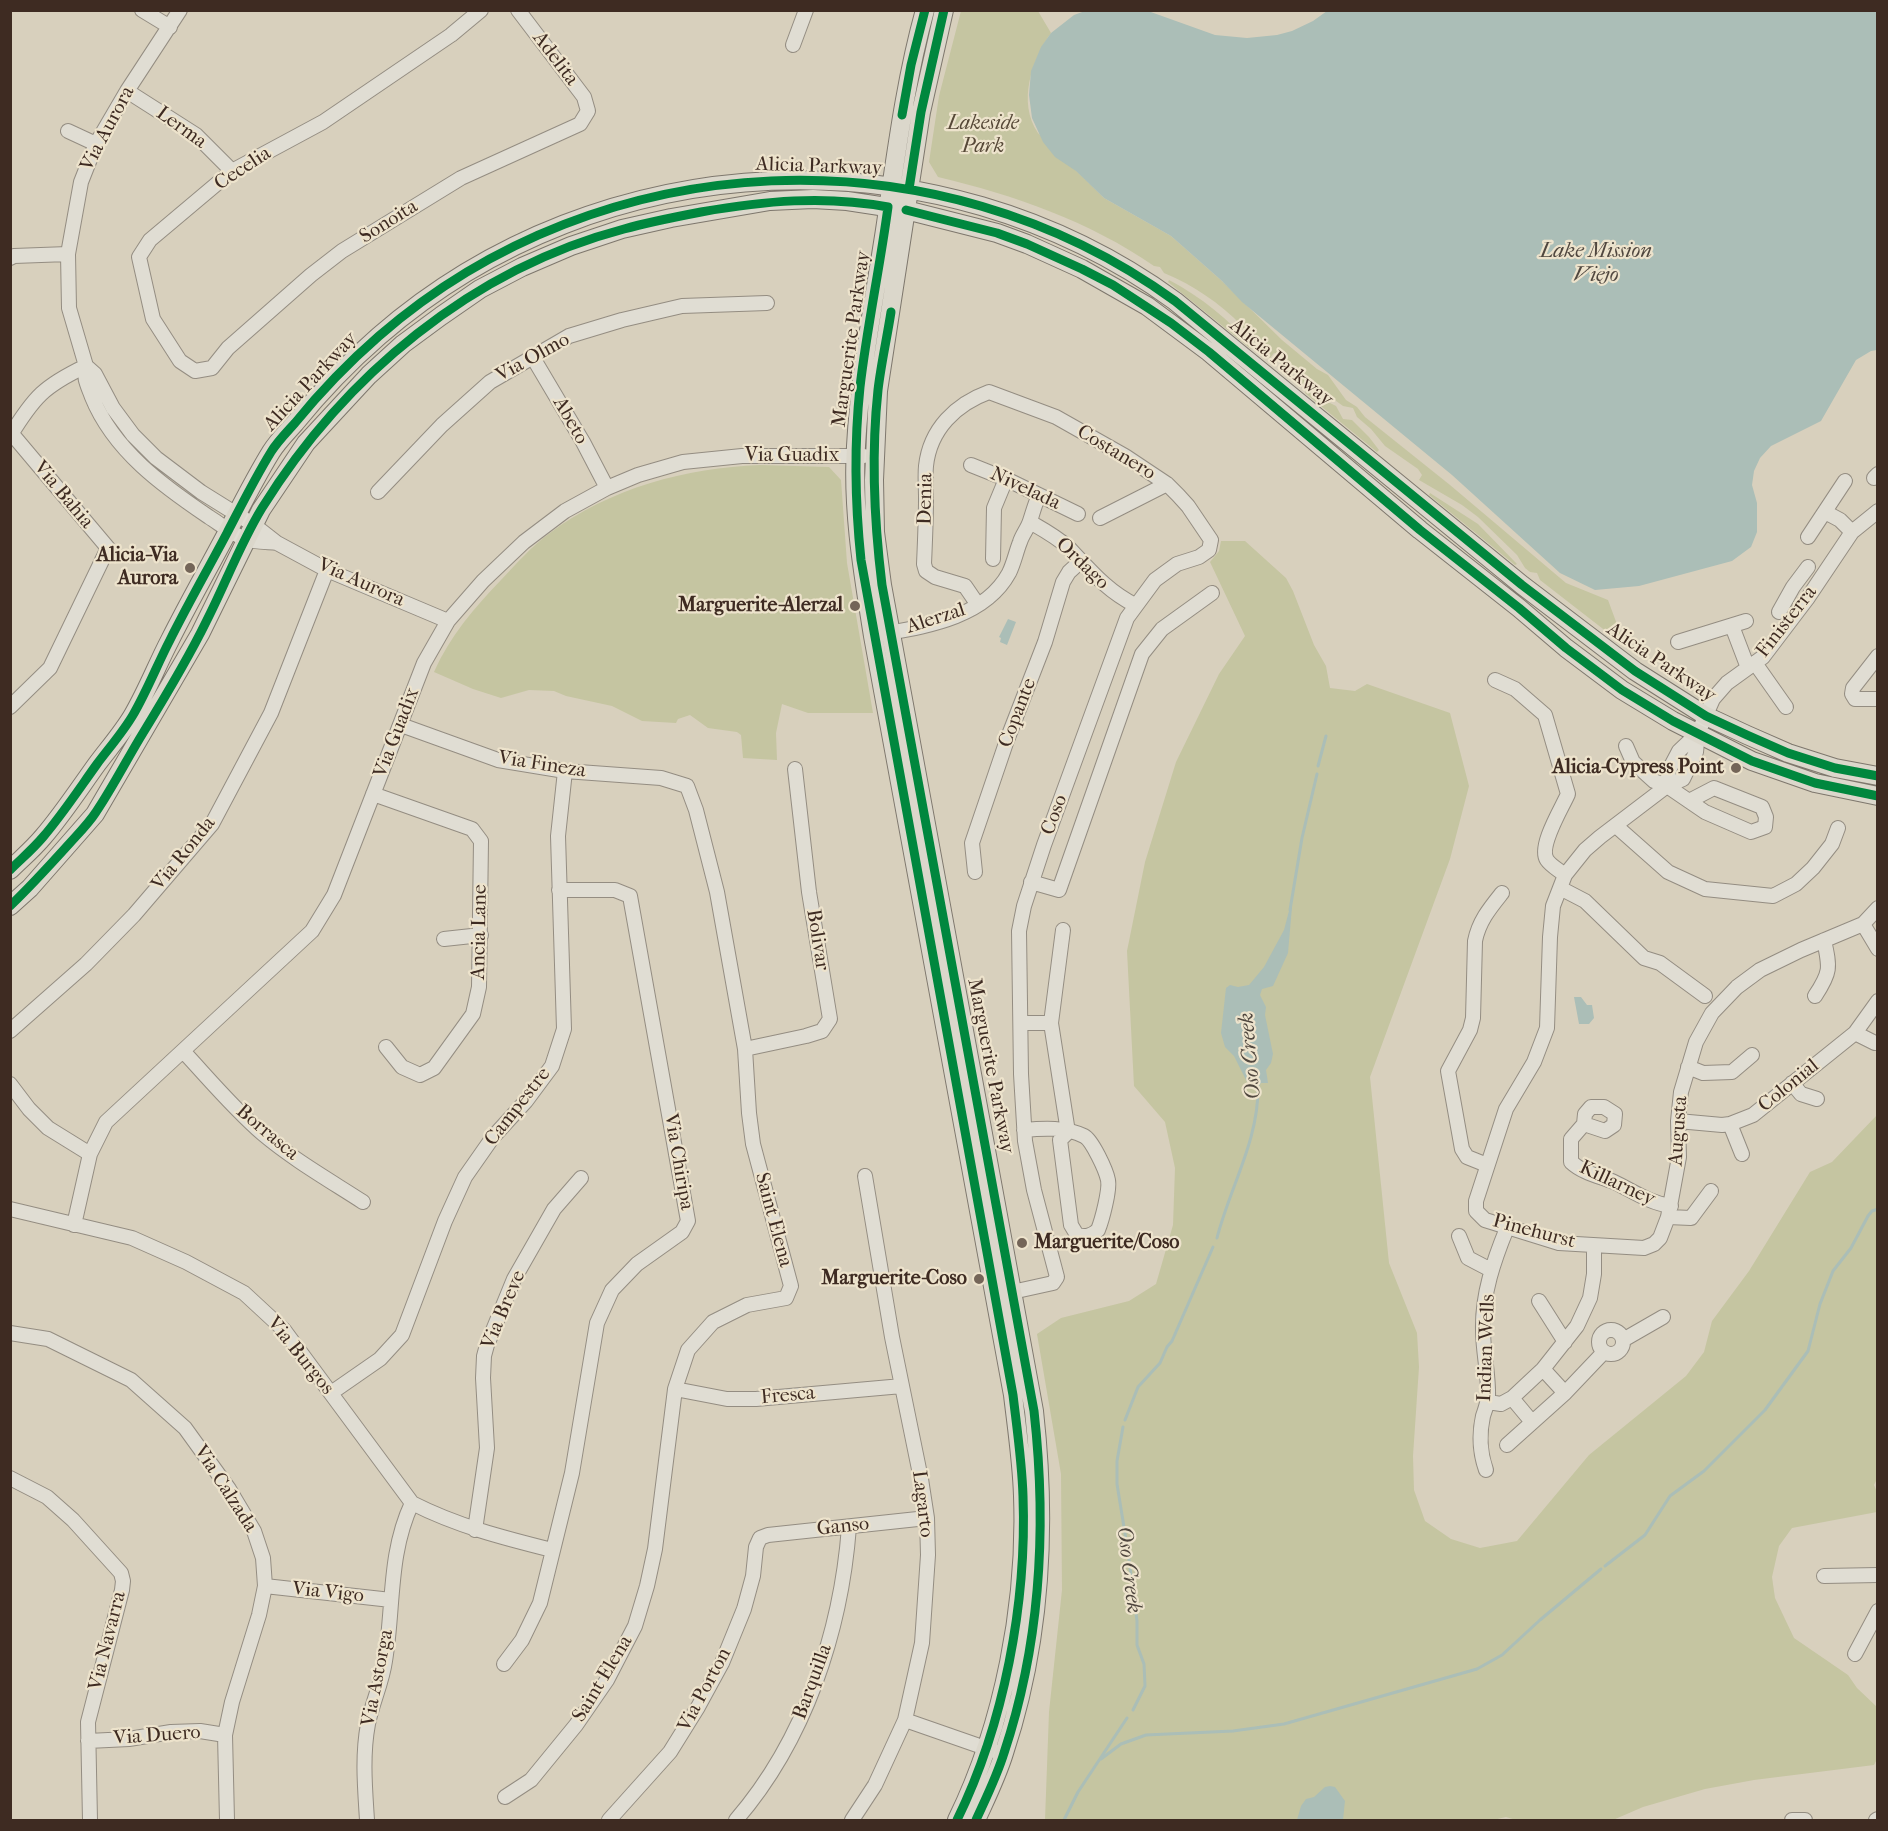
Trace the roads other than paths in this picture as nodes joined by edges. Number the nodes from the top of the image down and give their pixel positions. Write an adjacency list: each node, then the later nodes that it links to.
1 (142, 10): 8 (street)
2 (180, 10): 8 (street, Via Aurora)
3 (481, 10): 14 (street, Cecelia)
4 (518, 10): 11 (street, Adelita)
5 (806, 10): 9 (street)
6 (925, 10): 15 (main road, Marguerite Parkway)
7 (944, 10): 15 (main road, Marguerite Parkway)
8 (171, 27): 10 (street, Via Aurora)
9 (793, 45)
10 (127, 91): 13 (street, Via Aurora); 14 (street, Lerma)
11 (588, 111): 22 (street, Sonoita)
12 (68, 131): 13 (street)
13 (96, 144): 17 (street, Via Aurora)
14 (232, 171): 22 (street, Cecelia)
15 (900, 188): 16 (main road, Marguerite Parkway); 38 (main road, Alicia Parkway); 67 (main road, Alicia Parkway)
16 (897, 208): 25 (main road, Marguerite Parkway); 26 (main road, Marguerite Parkway); 40 (main road, Alicia Parkway); 69 (main road, Alicia Parkway)
17 (68, 254): 18 (street); 21 (street, Via Aurora)
18 (10, 258)
19 (766, 303): 20 (street, Via Olmo)
20 (532, 356): 31 (street, Abeto); 32 (street, Via Olmo)
21 (86, 366): 24 (street); 38 (street, Via Aurora)
22 (213, 368)
23 (989, 392): 30 (street, Costanero); 51 (street, Denia)
24 (11, 435): 65 (street, Via Bahia)
25 (856, 456): 26 (street, Via Guadix); 31 (street, Via Guadix); 57 (main road, Marguerite Parkway)
26 (875, 457): 57 (main road, Marguerite Parkway)
27 (971, 465): 28 (street, Nivelada)
28 (1006, 479): 33 (street, Nivelada); 44 (street)
29 (1845, 481): 35 (street)
30 (1167, 484): 37 (street); 43 (street, Costanero)
31 (607, 488): 54 (street, Via Guadix)
32 (378, 492)
33 (1039, 495): 36 (street, Nivelada); 39 (street, Alerzal)
34 (1878, 511): 41 (street, Finisterra)
35 (1825, 512): 41 (street); 42 (street)
36 (1078, 514)
37 (1101, 518)
38 (233, 522): 40 (street, Via Aurora); 81 (main road, Alicia Parkway)
39 (1030, 522): 45 (street, Ordago); 51 (street, Alerzal)
40 (250, 532): 47 (street, Via Aurora); 87 (main road, Alicia Parkway)
41 (1852, 532): 50 (street, Finisterra)
42 (1808, 537)
43 (1209, 550): 52 (street, Coso)
44 (993, 559)
45 (1080, 561): 52 (street, Ordago); 82 (street, Copante)
46 (1808, 567): 48 (street)
47 (327, 570): 54 (street, Via Aurora); 100 (street, Via Ronda)
48 (1793, 587): 50 (street); 53 (street)
49 (1212, 593): 60 (street, Coso)
50 (1806, 599): 62 (street, Finisterra)
51 (978, 605): 57 (street, Alerzal)
52 (1135, 605): 59 (street, Coso)
53 (1779, 612)
54 (448, 621): 68 (street, Via Guadix)
55 (1746, 621): 56 (street)
56 (1732, 626): 58 (street); 62 (street)
57 (882, 634): 130 (main road, Marguerite Parkway)
58 (1678, 642)
59 (1117, 644): 60 (street); 84 (street, Coso)
60 (1142, 654): 84 (street, Coso)
61 (1878, 656): 64 (street)
62 (1751, 666): 66 (street); 67 (street, Finisterra)
63 (1495, 680): 83 (street)
64 (1878, 699)
65 (10, 707)
66 (1786, 707)
67 (1706, 716): 69 (street, Finisterra); 73 (main road, Alicia Parkway)
68 (401, 725): 72 (street, Via Fineza); 76 (street, Via Guadix)
69 (1698, 733): 75 (street, Finisterra); 77 (main road, Alicia Parkway)
70 (1626, 746): 75 (street)
71 (795, 769): 104 (street, Bolivar)
72 (565, 771): 74 (street, Via Fineza); 85 (street, Campestre)
73 (1878, 776)
74 (687, 786): 104 (street, Saint Elena)
75 (1667, 786): 78 (street); 79 (street)
76 (373, 794): 91 (street, Ancia Lane); 105 (street, Via Guadix)
77 (1878, 796)
78 (1689, 801): 78 (street)
79 (1616, 826): 80 (street); 83 (street)
80 (1838, 828)
81 (10, 870)
82 (975, 872)
83 (1562, 881): 95 (street); 118 (street)
84 (1031, 882): 98 (street, Coso)
85 (559, 890): 140 (street, Campestre); 153 (street, Via Chiripa)
86 (1502, 892): 118 (street)
87 (10, 906)
88 (1878, 908): 89 (street, Augusta)
89 (1863, 924): 93 (street, Augusta); 94 (street)
90 (1063, 930): 99 (street)
91 (481, 935): 92 (street); 103 (street, Ancia Lane)
92 (444, 939)
93 (1824, 940): 96 (street); 107 (street, Augusta)
94 (1878, 949)
95 (1706, 996)
96 (1815, 996)
97 (1878, 1001): 101 (street, Colonial)
98 (1021, 1023): 99 (street); 114 (street, Coso)
99 (1051, 1023): 115 (street)
100 (10, 1031)
101 (1855, 1033): 102 (street); 108 (street, Colonial)
102 (1875, 1043)
103 (386, 1047)
104 (745, 1049): 139 (street, Saint Elena)
105 (183, 1051): 116 (street, Via Guadix); 122 (street, Borrasca)
106 (1752, 1055): 107 (street)
107 (1688, 1067): 111 (street, Augusta)
108 (1792, 1083): 110 (street); 113 (street, Colonial)
109 (10, 1084): 116 (street)
110 (1817, 1099)
111 (1677, 1121): 113 (street, Colonial); 124 (street, Augusta)
112 (1584, 1124): 124 (street, Killarney)
113 (1730, 1124): 117 (street)
114 (1024, 1130): 115 (street); 130 (street, Coso)
115 (1068, 1132): 115 (street)
116 (90, 1154): 125 (street, Via Guadix)
117 (1742, 1154)
118 (1487, 1166): 126 (street, Pinehurst)
119 (865, 1176): 138 (street, Lagarto)
120 (581, 1178): 151 (street, Via Breve)
121 (1711, 1191): 124 (street)
122 (363, 1202)
123 (10, 1209): 125 (street, Via Burgos)
124 (1670, 1212): 128 (street, Augusta)
125 (74, 1225): 140 (street, Via Burgos)
126 (1508, 1228): 128 (street, Pinehurst); 129 (street, Indian Wells)
127 (1459, 1236): 129 (street)
128 (1594, 1246): 135 (street)
129 (1491, 1270): 143 (street, Indian Wells)
130 (1004, 1294): 164 (main road, Marguerite Parkway); 165 (main road, Marguerite Parkway)
131 (1539, 1301): 135 (street)
132 (1663, 1317): 134 (street)
133 (10, 1333): 156 (street, Via Calzada)
134 (1623, 1340): 136 (street); 136 (street)
135 (1565, 1342): 137 (street)
136 (1604, 1352): 141 (street)
137 (1543, 1369): 141 (street); 142 (street)
138 (902, 1386): 139 (street, Fresca); 149 (street, Lagarto)
139 (675, 1389): 166 (street, Saint Elena)
140 (331, 1393): 148 (street, Via Burgos)
141 (1565, 1393): 144 (street)
142 (1512, 1398): 143 (street); 144 (street)
143 (1488, 1402): 146 (street, Indian Wells)
144 (1532, 1422): 145 (street)
145 (1508, 1445)
146 (1486, 1470)
147 (10, 1478): 163 (street, Via Navarra)
148 (412, 1503): 151 (street, Via Burgos); 157 (street, Via Astorga)
149 (927, 1518): 150 (street, Ganso); 161 (street, Lagarto)
150 (849, 1527): 152 (street, Ganso); 171 (street, Barquilla)
151 (475, 1530): 153 (street, Via Burgos)
152 (760, 1538): 170 (street, Via Porton)
153 (552, 1550): 160 (street, Via Chiripa)
154 (1878, 1575): 155 (street)
155 (1824, 1576)
156 (265, 1586): 157 (street, Via Vigo); 162 (street, Via Calzada)
157 (391, 1600): 169 (street, Via Astorga)
158 (1878, 1611): 159 (street)
159 (1855, 1654)
160 (504, 1664)
161 (905, 1720): 164 (street); 172 (street, Lagarto)
162 (225, 1735): 163 (street, Via Duero); 168 (street, Via Calzada)
163 (88, 1741): 167 (street, Via Navarra)
164 (985, 1748): 165 (street); 173 (main road, Marguerite Parkway)
165 (1004, 1754): 174 (main road, Marguerite Parkway)
166 (505, 1797)
167 (90, 1821)
168 (227, 1821)
169 (367, 1821)
170 (609, 1821)
171 (736, 1821)
172 (852, 1821)
173 (957, 1821)
174 (976, 1821)
175 (1792, 1821): 176 (street)
176 (1805, 1821)

